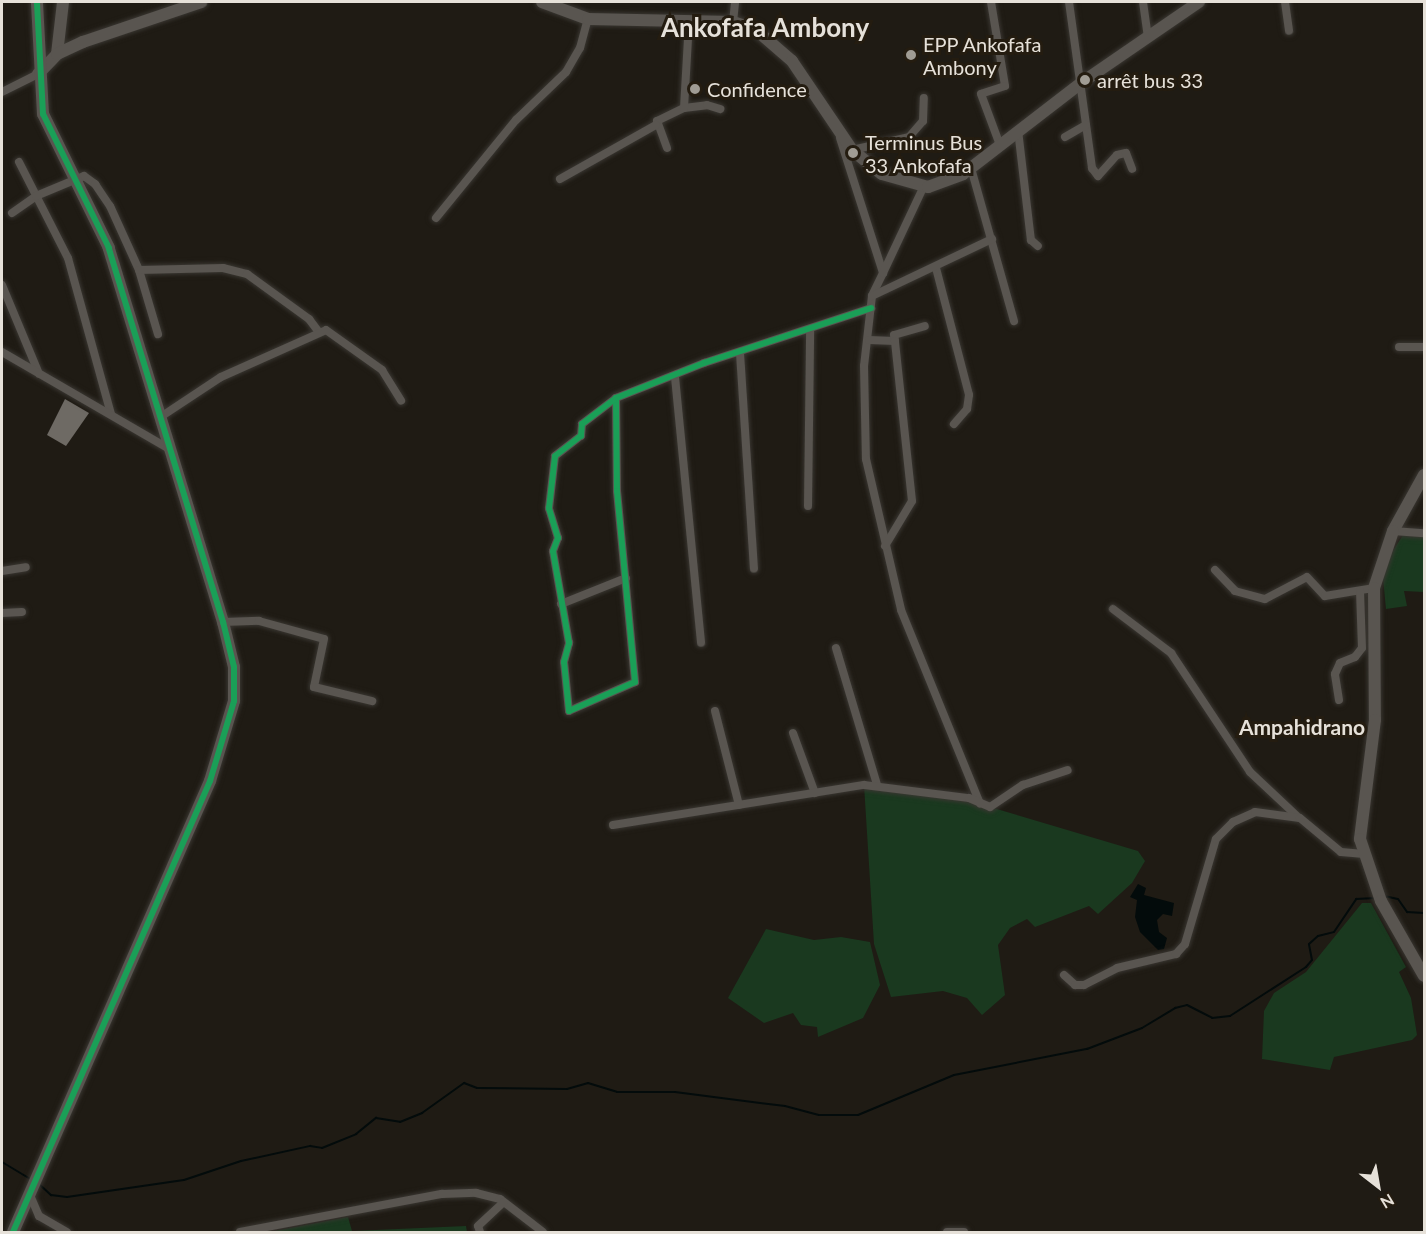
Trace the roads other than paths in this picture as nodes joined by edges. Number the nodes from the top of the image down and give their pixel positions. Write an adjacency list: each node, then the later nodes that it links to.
1 (37, 2): 18 (street)
2 (63, 2): 17 (street)
3 (201, 2): 11 (street)
4 (542, 2): 12 (street)
5 (735, 2): 14 (street)
6 (992, 2): 29 (street)
7 (1069, 2): 19 (street)
8 (1143, 2): 16 (street)
9 (1199, 2): 16 (street)
10 (1285, 2): 15 (street)
11 (179, 6): 17 (street)
12 (588, 19): 13 (street); 40 (street)
13 (688, 20): 14 (street); 22 (street)
14 (733, 22): 27 (street)
15 (1289, 31)
16 (1148, 38): 19 (street)
17 (57, 54): 18 (street)
18 (38, 74): 20 (street); 35 (street)
19 (1081, 83): 25 (street); 26 (street)
20 (2, 92)
21 (924, 98): 31 (street)
22 (684, 108): 23 (street); 24 (street)
23 (720, 109)
24 (656, 125): 30 (street); 36 (street)
25 (1086, 125): 28 (street); 34 (street)
26 (1018, 130): 29 (street); 42 (street)
27 (838, 132): 31 (street); 45 (street)
28 (1065, 137)
29 (1000, 146): 33 (street)
30 (667, 148)
31 (852, 150): 37 (street)
32 (19, 162): 38 (street)
33 (971, 168): 37 (street); 41 (street)
34 (1132, 169)
35 (77, 179): 38 (street); 44 (street); 65 (street)
36 (560, 179)
37 (924, 186): 45 (street)
38 (36, 196): 39 (street); 64 (street)
39 (12, 213)
40 (436, 218)
41 (992, 239): 43 (street); 49 (street)
42 (1038, 246)
43 (936, 268): 47 (street); 66 (street)
44 (139, 270): 52 (street); 53 (street)
45 (883, 273): 47 (street)
46 (2, 285): 60 (street)
47 (872, 296): 48 (street)
48 (871, 308): 51 (street); 54 (street)
49 (1014, 321)
50 (925, 326): 55 (street)
51 (810, 330): 59 (street); 69 (street)
52 (318, 331): 63 (street); 65 (street)
53 (158, 334)
54 (869, 340): 55 (street); 72 (street)
55 (895, 340): 72 (street)
56 (1399, 347): 57 (street)
57 (1425, 347)
58 (2, 352): 60 (street)
59 (740, 353): 61 (street); 74 (street)
60 (39, 375): 64 (street)
61 (675, 377): 62 (street); 85 (street)
62 (616, 398): 77 (street); 80 (street)
63 (401, 400)
64 (111, 414): 67 (street)
65 (159, 418): 67 (street)
66 (954, 424)
67 (166, 447): 84 (street)
68 (1425, 475): 70 (street)
69 (808, 506)
70 (1393, 531): 71 (street); 78 (street)
71 (1425, 533)
72 (885, 546): 94 (street)
73 (26, 567): 76 (street)
74 (754, 569)
75 (1215, 570): 79 (street)
76 (2, 571)
77 (626, 579): 80 (street); 80 (street)
78 (1374, 588): 79 (street); 98 (street)
79 (1360, 591): 87 (street)
80 (561, 604)
81 (1113, 609): 96 (street)
82 (22, 612): 83 (street)
83 (2, 613)
84 (223, 622): 88 (street); 101 (street)
85 (701, 643)
86 (836, 648): 92 (street)
87 (1339, 700)
88 (372, 702)
89 (715, 711): 95 (street)
90 (793, 733): 93 (street)
91 (1068, 770): 94 (street)
92 (877, 785): 93 (street); 94 (street)
93 (815, 793): 95 (street)
94 (980, 804)
95 (739, 805): 97 (street)
96 (1300, 818): 98 (street); 99 (street)
97 (613, 825)
98 (1364, 854): 100 (street)
99 (1064, 975)
100 (1425, 976)
101 (34, 1186): 103 (street); 104 (street)
102 (504, 1202): 105 (street); 106 (street); 107 (street)
103 (12, 1233)
104 (67, 1233)
105 (240, 1233)
106 (480, 1233)
107 (543, 1233)
108 (947, 1233): 109 (street)
109 (964, 1233)

